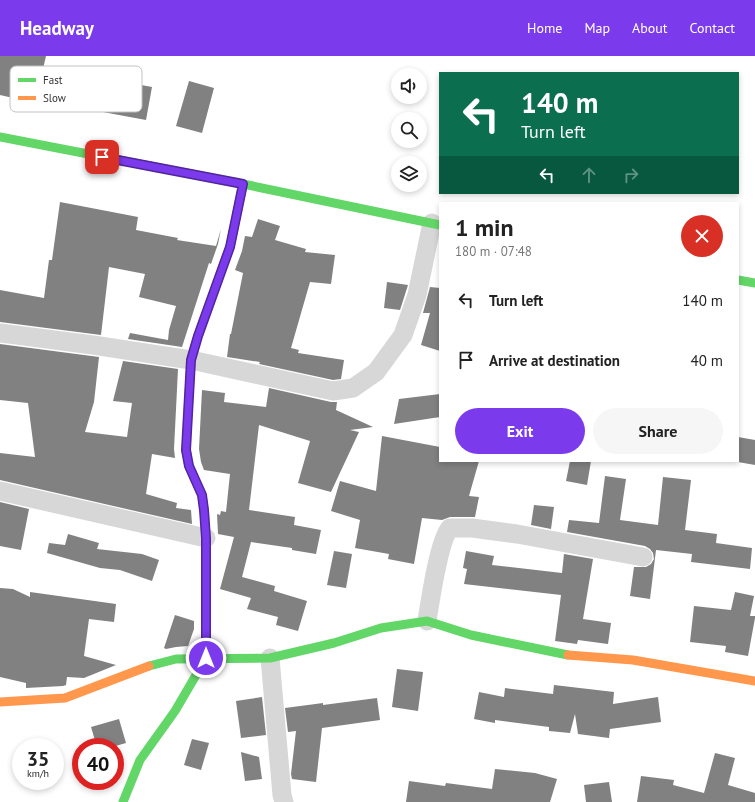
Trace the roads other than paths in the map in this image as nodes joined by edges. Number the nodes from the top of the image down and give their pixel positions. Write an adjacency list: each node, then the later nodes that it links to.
1 (0, 136): 2 (street)
2 (243, 184): 3 (street); 7 (street)
3 (436, 224): 7 (street)
4 (739, 280): 5 (street)
5 (755, 283)
6 (0, 333): 7 (street)
7 (191, 360): 9 (street)
8 (0, 491): 9 (street)
9 (206, 538): 12 (street)
10 (643, 557): 11 (street)
11 (427, 621): 13 (street); 14 (street)
12 (206, 658): 13 (street); 15 (street); 16 (street)
13 (270, 658): 17 (street)
14 (755, 681)
15 (0, 702)
16 (123, 802)
17 (284, 802)

